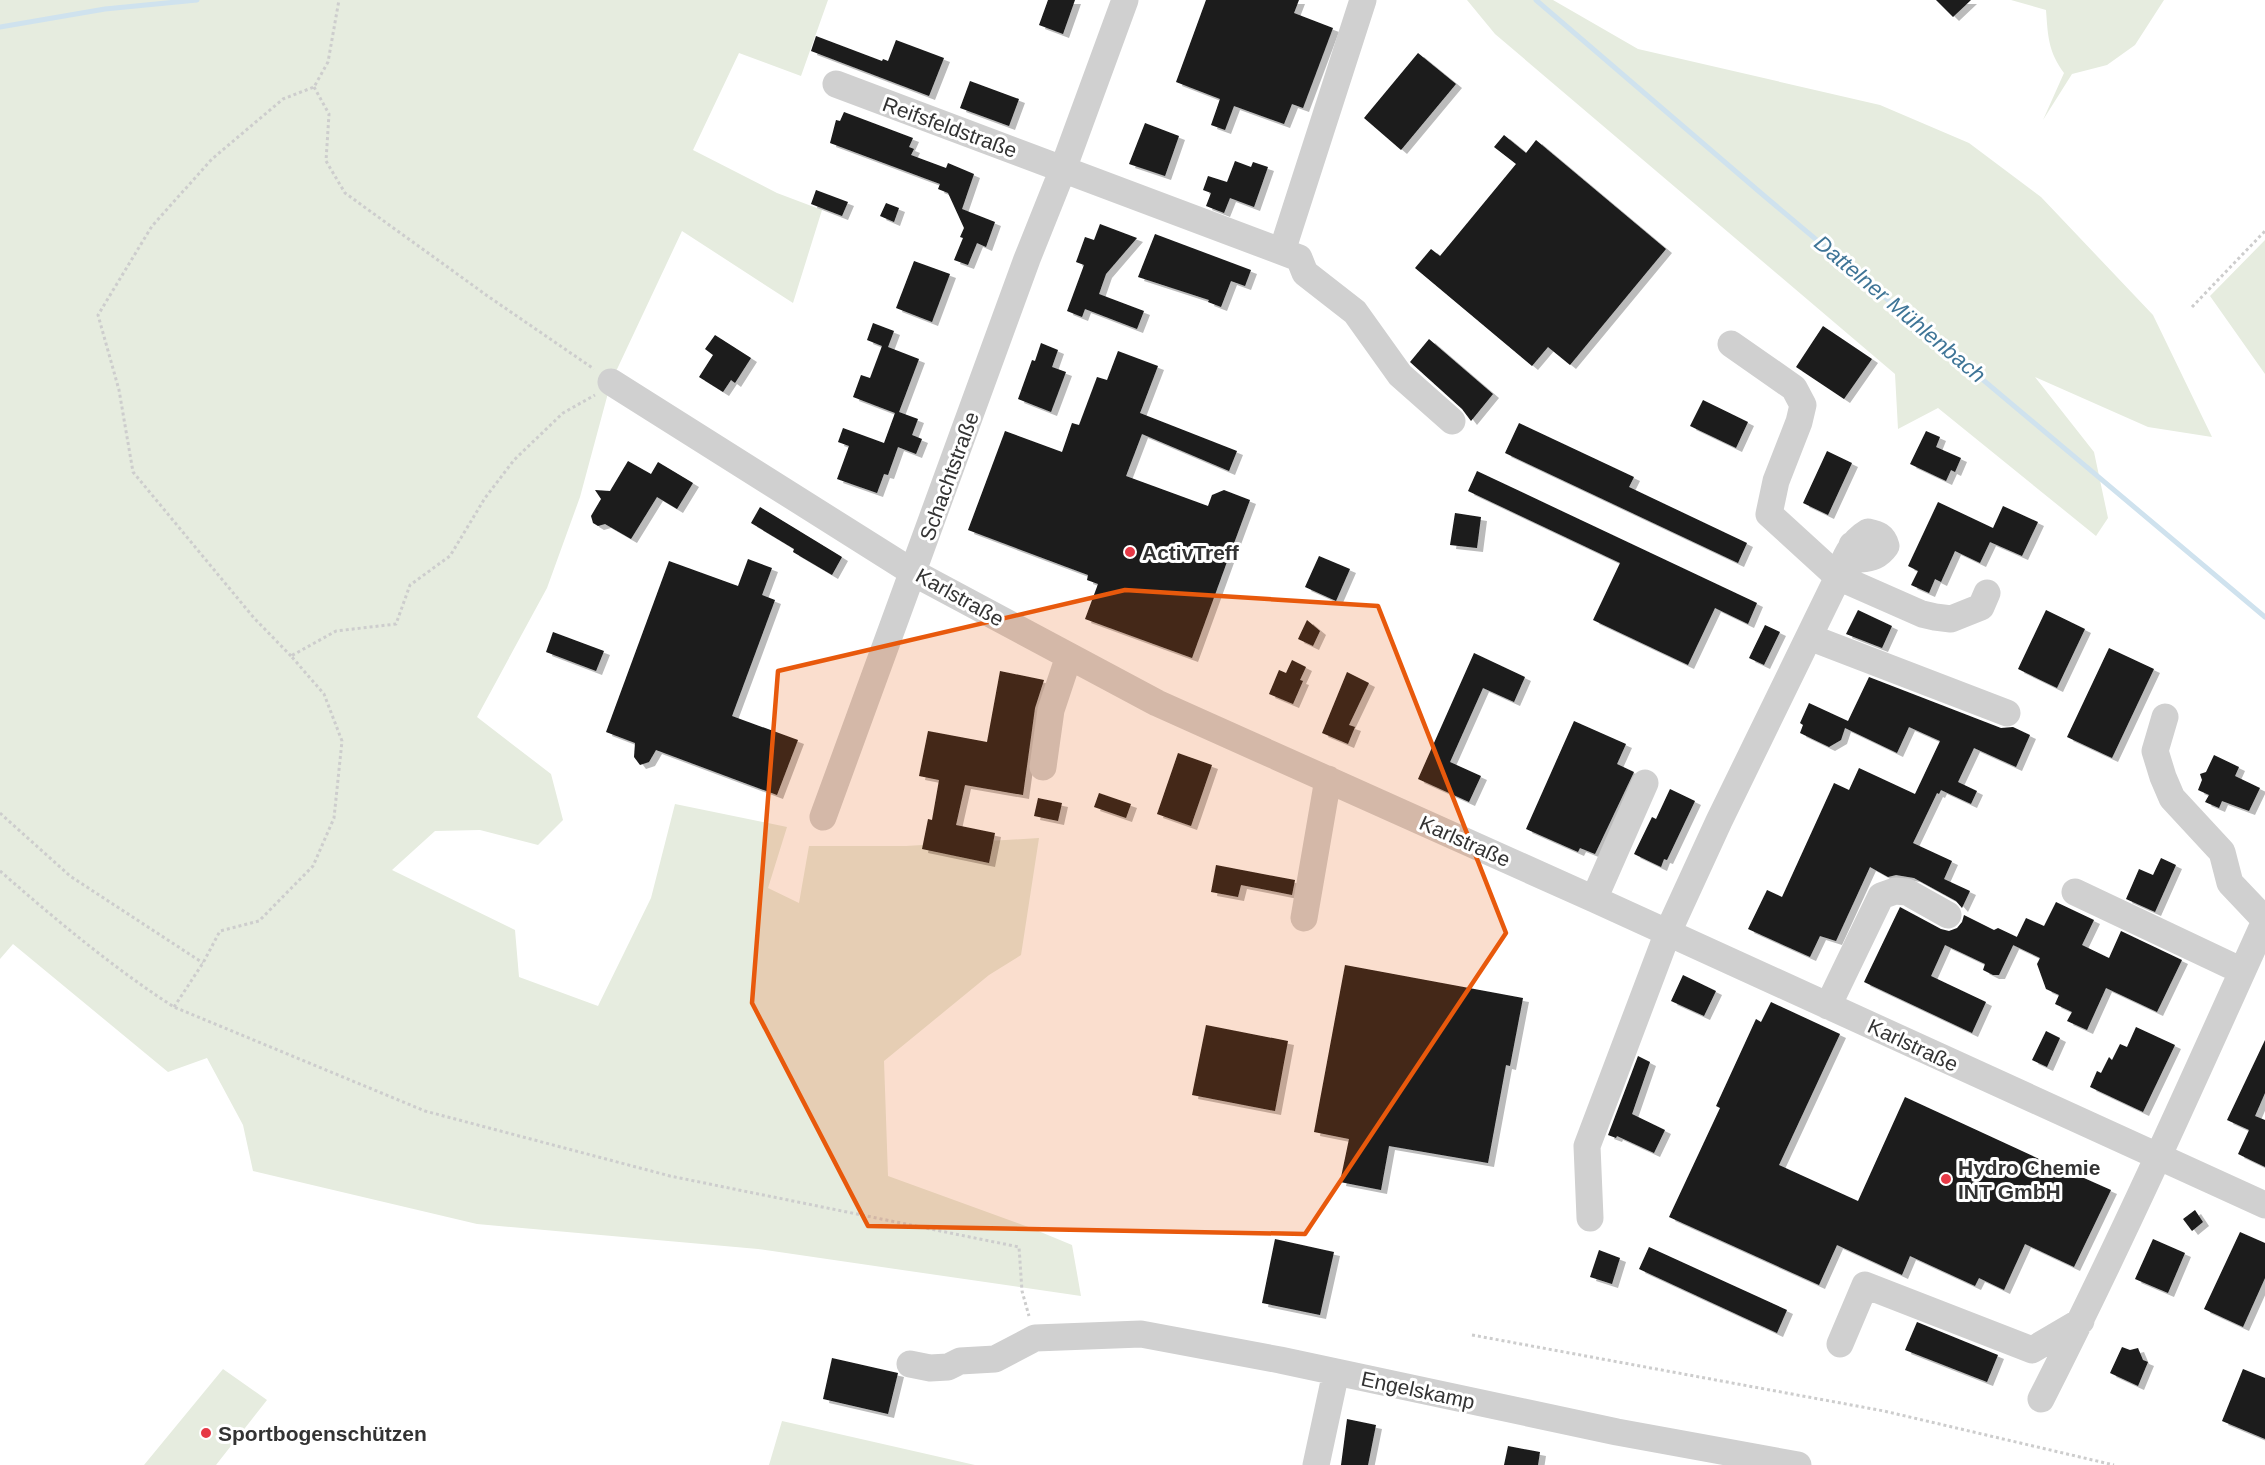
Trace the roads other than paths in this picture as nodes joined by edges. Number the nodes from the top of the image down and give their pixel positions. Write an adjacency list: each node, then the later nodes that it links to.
1 (1125, 0): 4 (street, Schachtstraße)
2 (1364, 0): 5 (street)
3 (836, 84): 4 (street, Reifsfeldstraße)
4 (1064, 169): 5 (street); 10 (street, Schachtstraße)
5 (1291, 255): 8 (street)
6 (1731, 344): 11 (street)
7 (611, 382): 10 (street, Karlstraße)
8 (1452, 421)
9 (1852, 545): 11 (street)
10 (914, 573): 14 (street, Karlstraße); 20 (street, Schachtstraße)
11 (1838, 577): 12 (street); 13 (street)
12 (1987, 593)
13 (1809, 637): 15 (street); 26 (street)
14 (1069, 656): 17 (street); 18 (street, Karlstraße)
15 (2007, 713)
16 (2165, 717): 25 (street)
17 (1043, 767)
18 (1328, 779): 22 (street, Karlstraße); 24 (street)
19 (1645, 783): 22 (street)
20 (824, 817)
21 (2075, 892): 27 (street)
22 (1594, 899): 26 (street, Karlstraße)
23 (1948, 915): 28 (street)
24 (1304, 918)
25 (2265, 920): 27 (street)
26 (1668, 932): 28 (street, Karlstraße); 31 (street)
27 (2242, 971): 29 (street)
28 (1828, 1006): 29 (street, Karlstraße)
29 (2158, 1157): 30 (street, Karlstraße); 32 (street)
30 (2265, 1205)
31 (1590, 1218)
32 (2081, 1321): 33 (street); 36 (street)
33 (1840, 1344)
34 (910, 1364): 35 (street, Engelskamp)
35 (1336, 1372): 37 (street); 38 (street, Engelskamp)
36 (2042, 1399)
37 (1316, 1465)
38 (1798, 1465)

